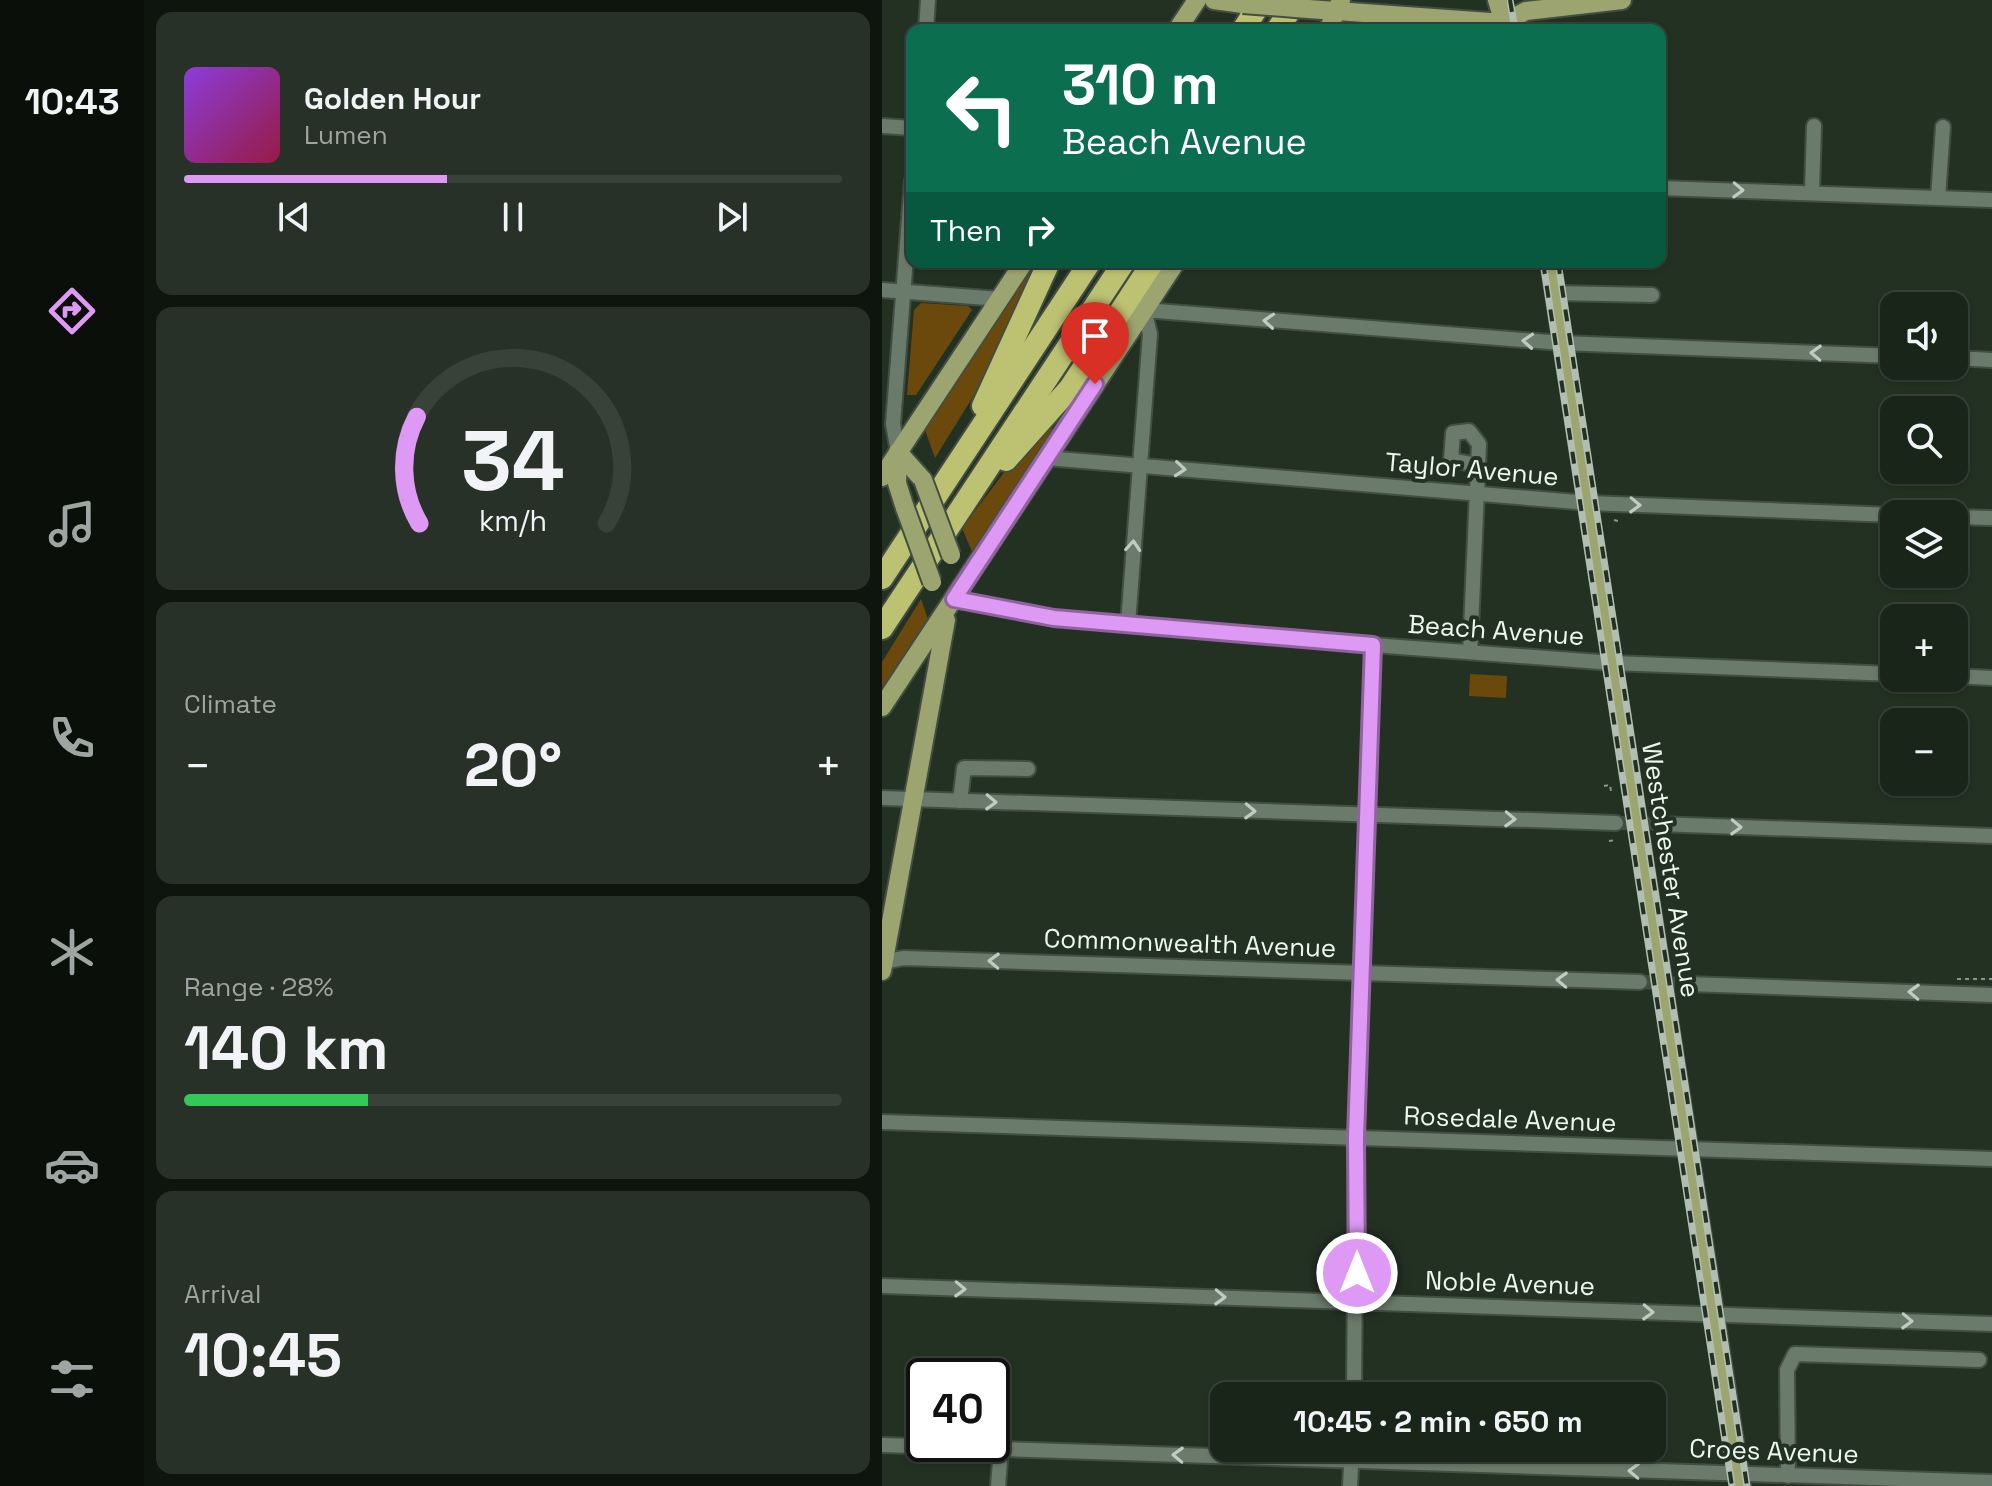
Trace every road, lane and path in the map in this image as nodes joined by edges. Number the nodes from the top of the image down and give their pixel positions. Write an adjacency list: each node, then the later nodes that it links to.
1 (928, 0): 13 (street)
2 (1197, 0): 14 (main road)
3 (1214, 0): 6 (main road)
4 (1498, 0): 10 (main road); 19 (main road)
5 (1622, 0): 7 (main road)
6 (1253, 2): 8 (main road, bridge); 15 (highway)
7 (1596, 2): 10 (main road)
8 (1302, 4): 9 (main road); 16 (highway)
9 (1340, 6): 11 (main road); 17 (main road)
10 (1526, 14)
11 (1377, 22): 12 (main road)
12 (1415, 23): 18 (main road)
13 (926, 24)
14 (1181, 24)
15 (1245, 24)
16 (1283, 24)
17 (1331, 24)
18 (1438, 24)
19 (1504, 24)
20 (882, 126): 23 (street)
21 (1814, 126): 25 (street)
22 (1943, 127): 26 (street)
23 (906, 128)
24 (1666, 188): 25 (street, one-way to 25)
25 (1812, 192): 26 (street)
26 (1938, 198): 27 (street)
27 (1992, 200)
28 (906, 254): 37 (street)
29 (1020, 268): 40 (main road)
30 (1046, 268): 48 (highway)
31 (1086, 268): 48 (highway)
32 (1120, 268): 54 (highway)
33 (1149, 268): 54 (highway)
34 (1172, 268): 41 (main road)
35 (1551, 268): 38 (main road, Westchester Avenue)
36 (882, 290): 37 (street)
37 (903, 291): 40 (street); 46 (street)
38 (1554, 293): 39 (street); 42 (main road, Westchester Avenue)
39 (1652, 295)
40 (1000, 299): 46 (main road)
41 (1144, 310): 42 (street, one-way to 41); 47 (main road); 49 (street)
42 (1562, 343): 43 (street, one-way to 42); 53 (main road, Westchester Avenue)
43 (1880, 355)
44 (1968, 359): 45 (street)
45 (1992, 360)
46 (890, 449): 51 (main road); 61 (main road, bridge); 61 (main road, bridge)
47 (1046, 458): 49 (street, Taylor Avenue); 61 (main road)
48 (956, 465): 58 (highway)
49 (1140, 465): 52 (street, Taylor Avenue, one-way to 52); 62 (street, one-way to 49)
50 (1477, 465): 52 (street)
51 (882, 477)
52 (1477, 494): 53 (street, Taylor Avenue); 65 (street)
53 (1589, 503): 55 (street, Taylor Avenue, one-way to 55); 66 (main road, Westchester Avenue)
54 (959, 511): 63 (highway)
55 (1880, 514)
56 (1968, 517): 57 (street)
57 (1992, 518)
58 (900, 550): 59 (highway); 60 (highway)
59 (882, 570)
60 (882, 578)
61 (954, 599): 62 (street, Beach Avenue); 70 (main road); 75 (main road)
62 (1128, 624): 64 (street, Beach Avenue)
63 (882, 628)
64 (1373, 645): 65 (street, Beach Avenue); 77 (street)
65 (1470, 652): 66 (street, Beach Avenue)
66 (1613, 663): 67 (street, Beach Avenue); 92 (main road, Westchester Avenue)
67 (1880, 673)
68 (1968, 677): 69 (street)
69 (1992, 678)
70 (882, 707)
71 (1028, 769): 76 (street)
72 (1604, 786): 73 (path)
73 (1611, 791)
74 (882, 798): 75 (street)
75 (913, 799): 76 (street); 85 (main road)
76 (960, 801): 77 (street, one-way to 77)
77 (1367, 815): 78 (street, one-way to 78); 86 (street)
78 (1616, 823)
79 (1658, 824): 80 (street, one-way to 80)
80 (1992, 836)
81 (1617, 840): 82 (path)
82 (1609, 841)
83 (1664, 858): 84 (path)
84 (1669, 861)
85 (883, 965): 86 (street, Commonwealth Avenue, one-way to 85)
86 (1362, 973): 87 (street, Commonwealth Avenue, one-way to 86); 91 (street)
87 (1640, 982)
88 (1689, 984): 89 (street, one-way to 88)
89 (1992, 995)
90 (882, 1122): 91 (street, Rosedale Avenue)
91 (1356, 1137): 92 (street, Rosedale Avenue); 95 (street)
92 (1689, 1149): 93 (street, Rosedale Avenue); 96 (main road, Westchester Avenue)
93 (1992, 1159)
94 (882, 1286): 95 (street, Noble Avenue, one-way to 95)
95 (1357, 1302): 96 (street, Noble Avenue, one-way to 96); 99 (street)
96 (1714, 1314): 97 (street, Noble Avenue, one-way to 97); 108 (main road, Westchester Avenue)
97 (1992, 1324)
98 (1979, 1360): 107 (street)
99 (1354, 1382)
100 (882, 1445): 101 (street, Croes Avenue)
101 (906, 1446)
102 (1010, 1449): 103 (street, Croes Avenue, one-way to 102)
103 (1210, 1453)
104 (1000, 1462): 111 (street)
105 (1352, 1462): 112 (street)
106 (1461, 1462): 108 (street, Croes Avenue, one-way to 106)
107 (1788, 1476): 108 (street, Croes Avenue); 109 (street, Croes Avenue)
108 (1740, 1480)
109 (1857, 1482): 110 (street, Croes Avenue)
110 (1992, 1482)
111 (998, 1486)
112 (1350, 1486)

